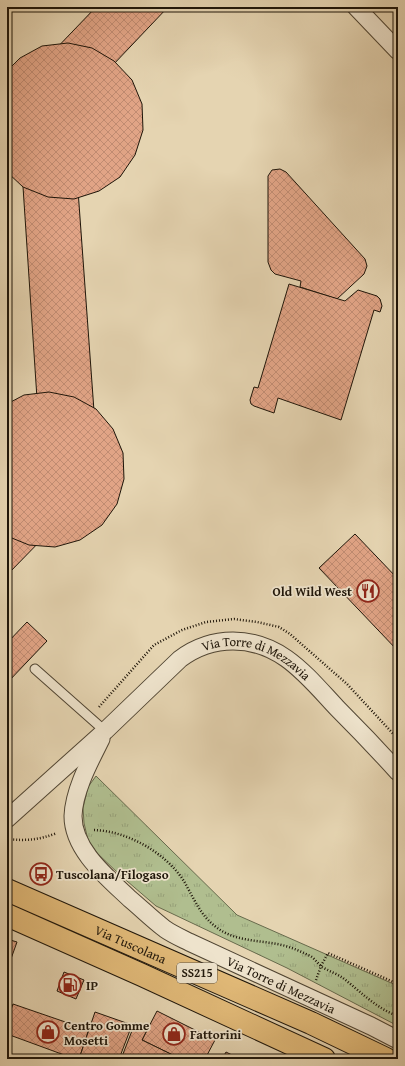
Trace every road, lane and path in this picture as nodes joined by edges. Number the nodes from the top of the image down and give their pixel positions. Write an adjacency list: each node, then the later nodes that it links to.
1 (356, 7): 2 (street)
2 (398, 51)
3 (35, 669): 4 (lane)
4 (89, 717): 5 (lane); 6 (path)
5 (105, 731): 7 (street, Via Torre di Mezzavia); 8 (street, Via Torre di Mezzavia); 9 (street, Via Torre di Mezzavia)
6 (398, 739)
7 (398, 772)
8 (7, 819)
9 (76, 830): 10 (path); 13 (path); 17 (street, Via Torre di Mezzavia)
10 (7, 839)
11 (7, 890): 19 (main road, Via Tuscolana / SS215)
12 (7, 915): 18 (main road, Via Tuscolana / SS215)
13 (321, 966): 14 (path); 15 (path); 16 (path)
14 (315, 980)
15 (398, 984)
16 (398, 1016)
17 (398, 1040)
18 (324, 1059)
19 (386, 1059)

